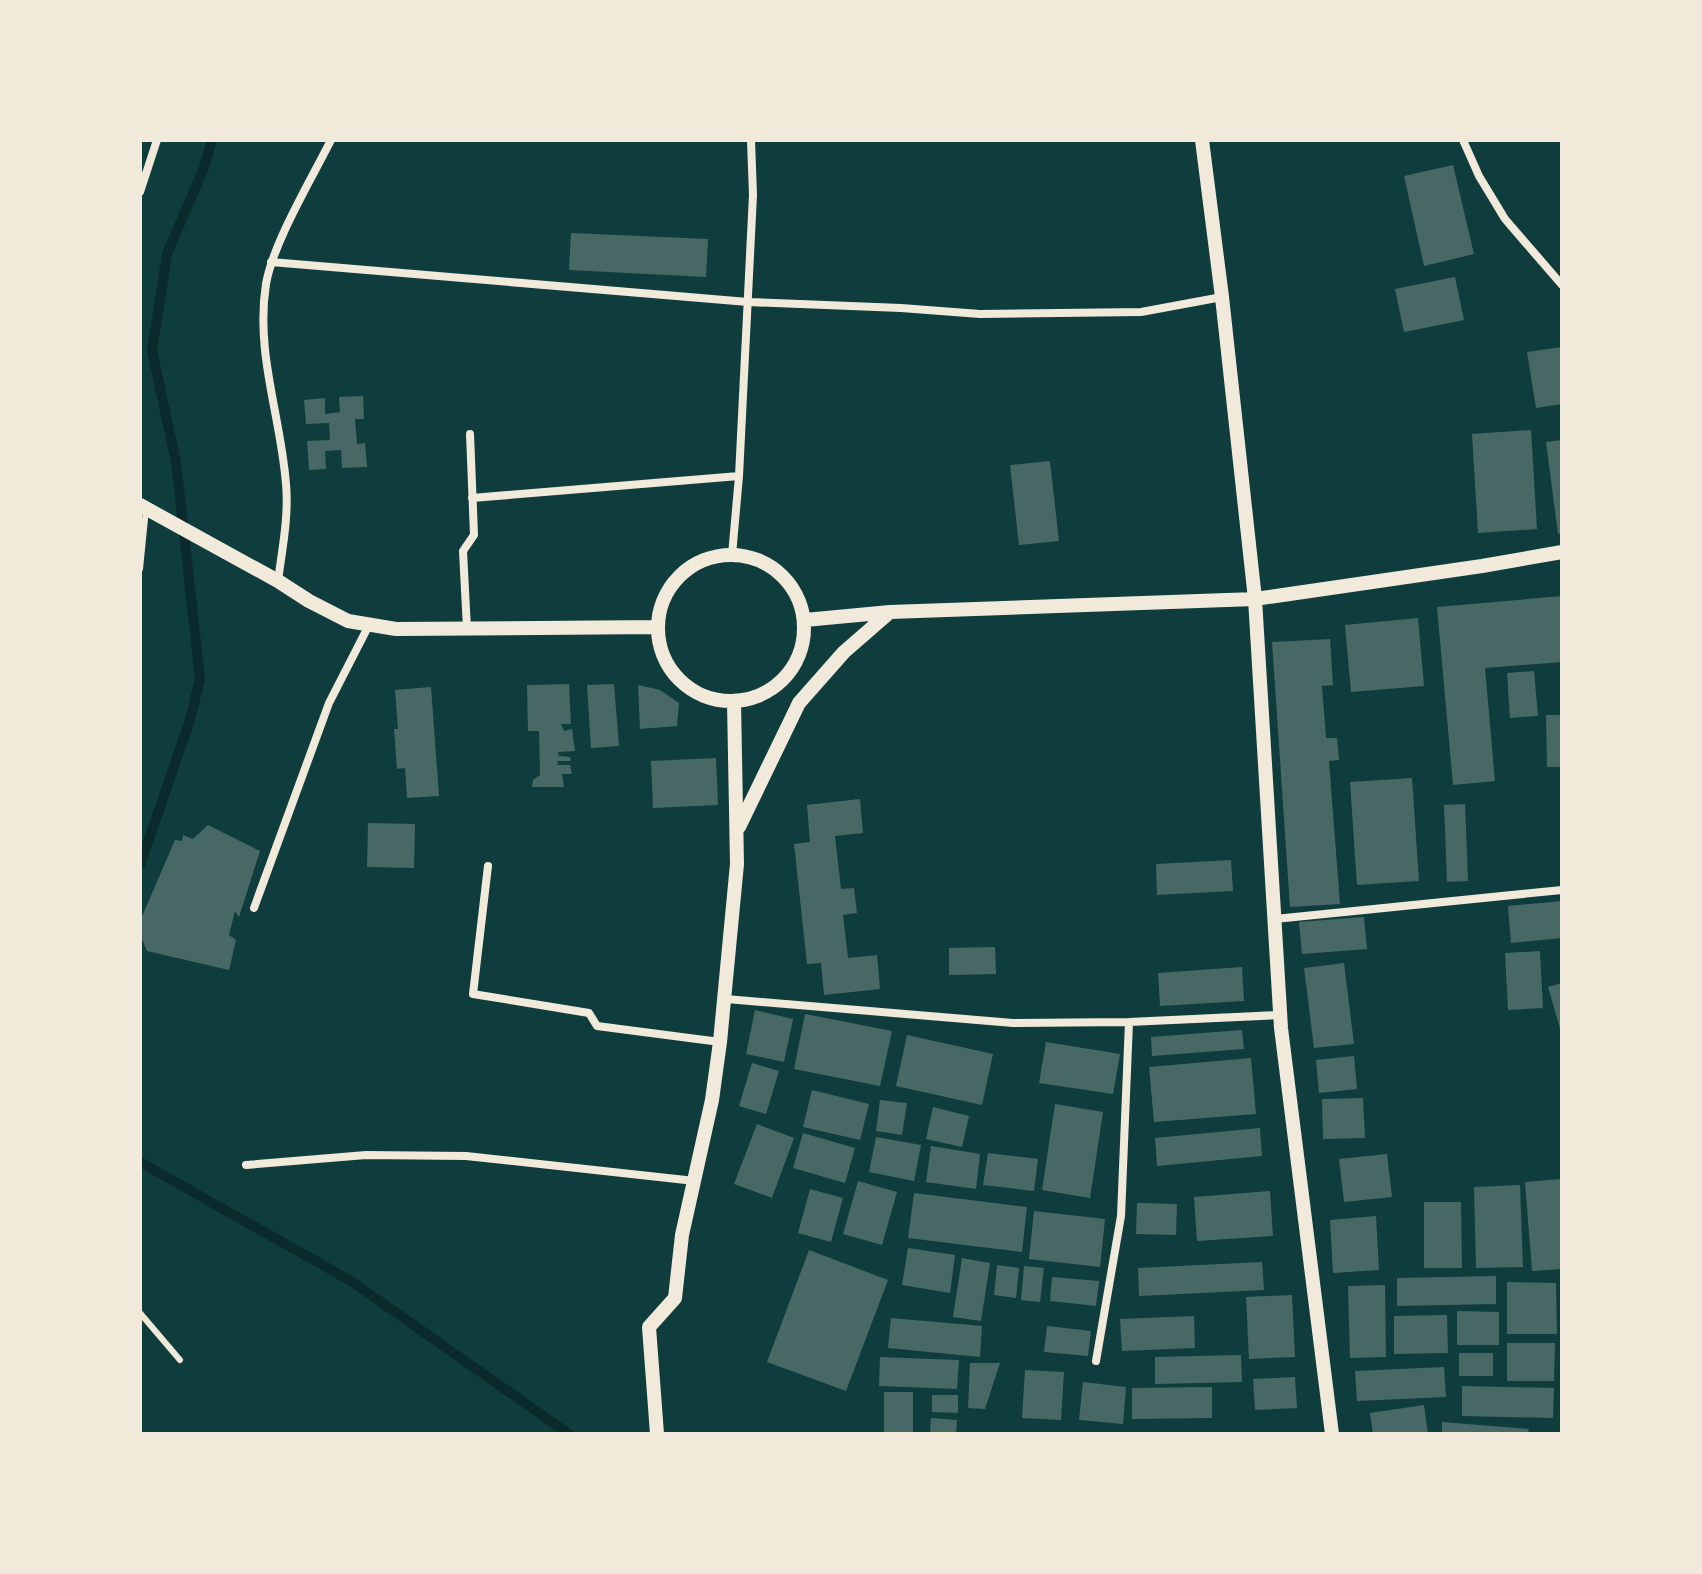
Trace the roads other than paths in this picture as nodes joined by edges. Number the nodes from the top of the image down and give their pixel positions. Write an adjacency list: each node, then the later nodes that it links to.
1 (157, 140): 6 (street)
2 (331, 140): 7 (street)
3 (751, 140): 10 (street)
4 (1202, 140): 9 (street)
5 (1463, 140): 8 (street)
6 (140, 192)
7 (271, 262): 10 (street); 18 (street)
8 (1562, 285)
9 (1222, 297): 10 (street); 19 (street)
10 (748, 302): 12 (street)
11 (470, 434): 13 (street)
12 (739, 476): 13 (street); 16 (street)
13 (472, 498): 24 (street)
14 (143, 507): 17 (lane); 18 (street)
15 (1562, 552): 19 (street)
16 (732, 555): 21 (street); 23 (street)
17 (140, 569)
18 (278, 581): 22 (street)
19 (1255, 599): 20 (street); 30 (street)
20 (890, 612): 21 (street); 26 (street)
21 (805, 620): 25 (street)
22 (369, 624): 24 (street); 29 (street)
23 (658, 627): 24 (street); 25 (street)
24 (467, 629)
25 (734, 702): 26 (street)
26 (737, 831): 31 (street)
27 (488, 866): 34 (street)
28 (1562, 890): 30 (street)
29 (254, 908)
30 (1275, 919): 32 (street)
31 (726, 999): 33 (street); 34 (street)
32 (1280, 1015): 33 (street); 41 (street)
33 (1129, 1022): 39 (street)
34 (720, 1042): 36 (street)
35 (246, 1165): 36 (street)
36 (696, 1181): 40 (street)
37 (140, 1313): 38 (lane)
38 (180, 1360)
39 (1096, 1361)
40 (657, 1434)
41 (1332, 1434)

